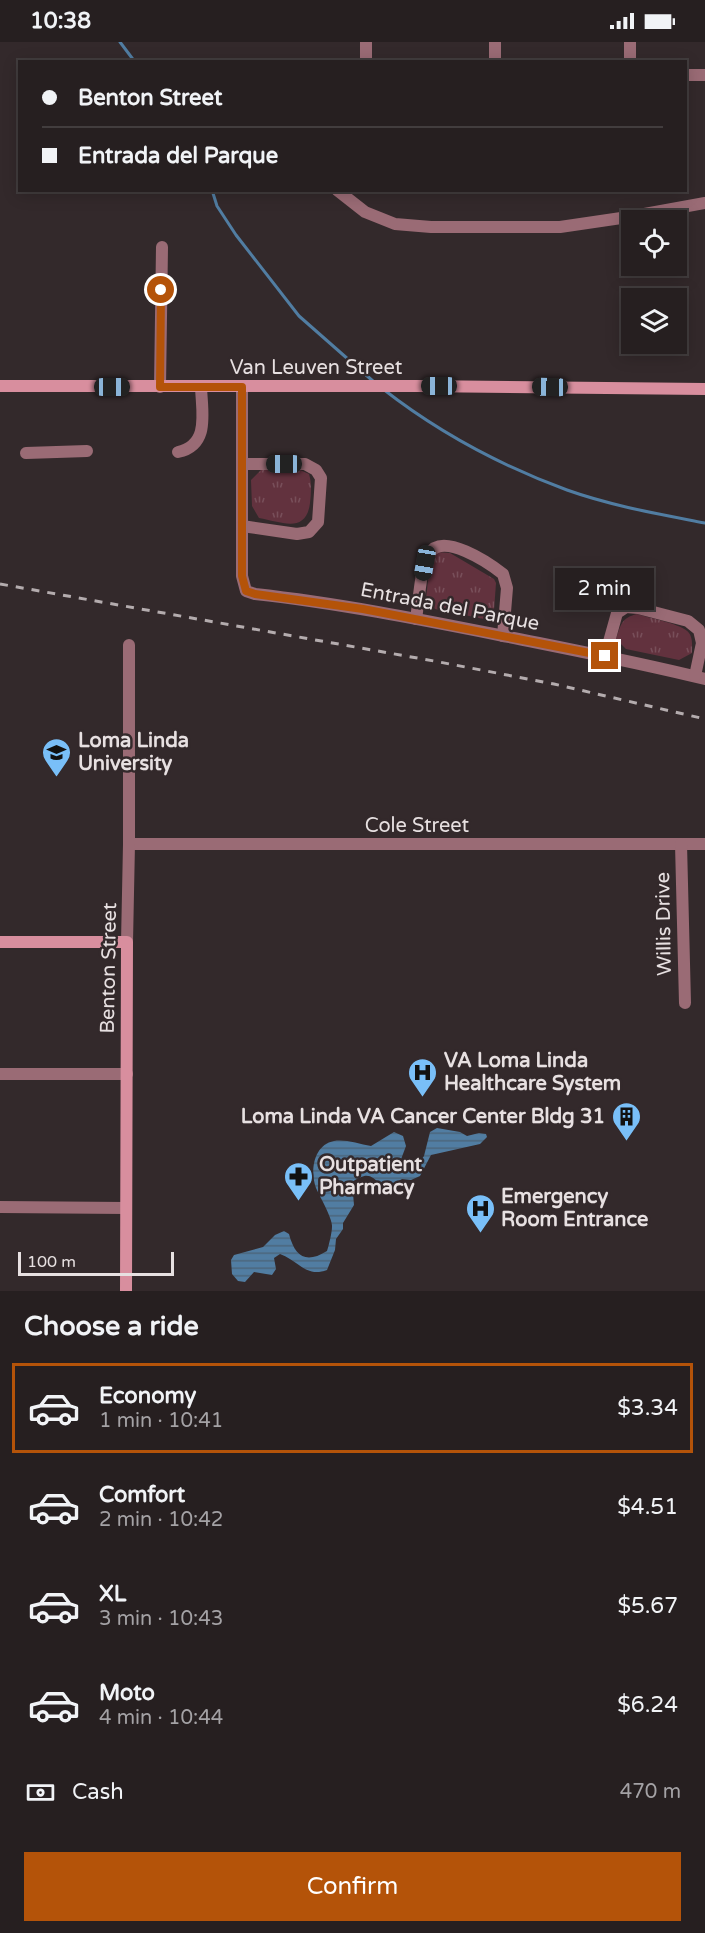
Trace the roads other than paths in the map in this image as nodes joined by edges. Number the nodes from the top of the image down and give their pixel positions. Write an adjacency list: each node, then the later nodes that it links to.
1 (366, 42): 4 (street)
2 (495, 42): 5 (street)
3 (630, 42): 6 (street)
4 (366, 60)
5 (495, 60)
6 (630, 60)
7 (687, 75): 8 (street)
8 (705, 75)
9 (340, 192): 10 (street)
10 (705, 204)
11 (162, 247): 13 (street)
12 (0, 386): 13 (street, Van Leuven Street)
13 (160, 387): 14 (street, Van Leuven Street)
14 (201, 387): 15 (street, Van Leuven Street); 18 (street)
15 (242, 387): 16 (street, Van Leuven Street); 20 (street, Entrada del Parque)
16 (705, 389)
17 (87, 451): 19 (street)
18 (178, 452)
19 (26, 453)
20 (242, 464): 21 (street, Entrada del Parque); 21 (street)
21 (242, 526): 22 (street, Entrada del Parque)
22 (416, 619): 23 (street, Entrada del Parque); 23 (street)
23 (503, 636): 25 (street, Entrada del Parque)
24 (129, 645): 27 (street, Benton Street)
25 (605, 656): 26 (street, Entrada del Parque); 26 (street)
26 (700, 677)
27 (129, 844): 28 (street, Cole Street); 31 (street, Benton Street)
28 (681, 844): 29 (street, Cole Street); 32 (street, Willis Drive)
29 (705, 844)
30 (0, 942): 31 (street)
31 (127, 942): 34 (street, Benton Street)
32 (685, 1003)
33 (0, 1074): 34 (street)
34 (127, 1074): 36 (street, Benton Street)
35 (0, 1207): 36 (street)
36 (126, 1208): 37 (street, Benton Street)
37 (126, 1291)

